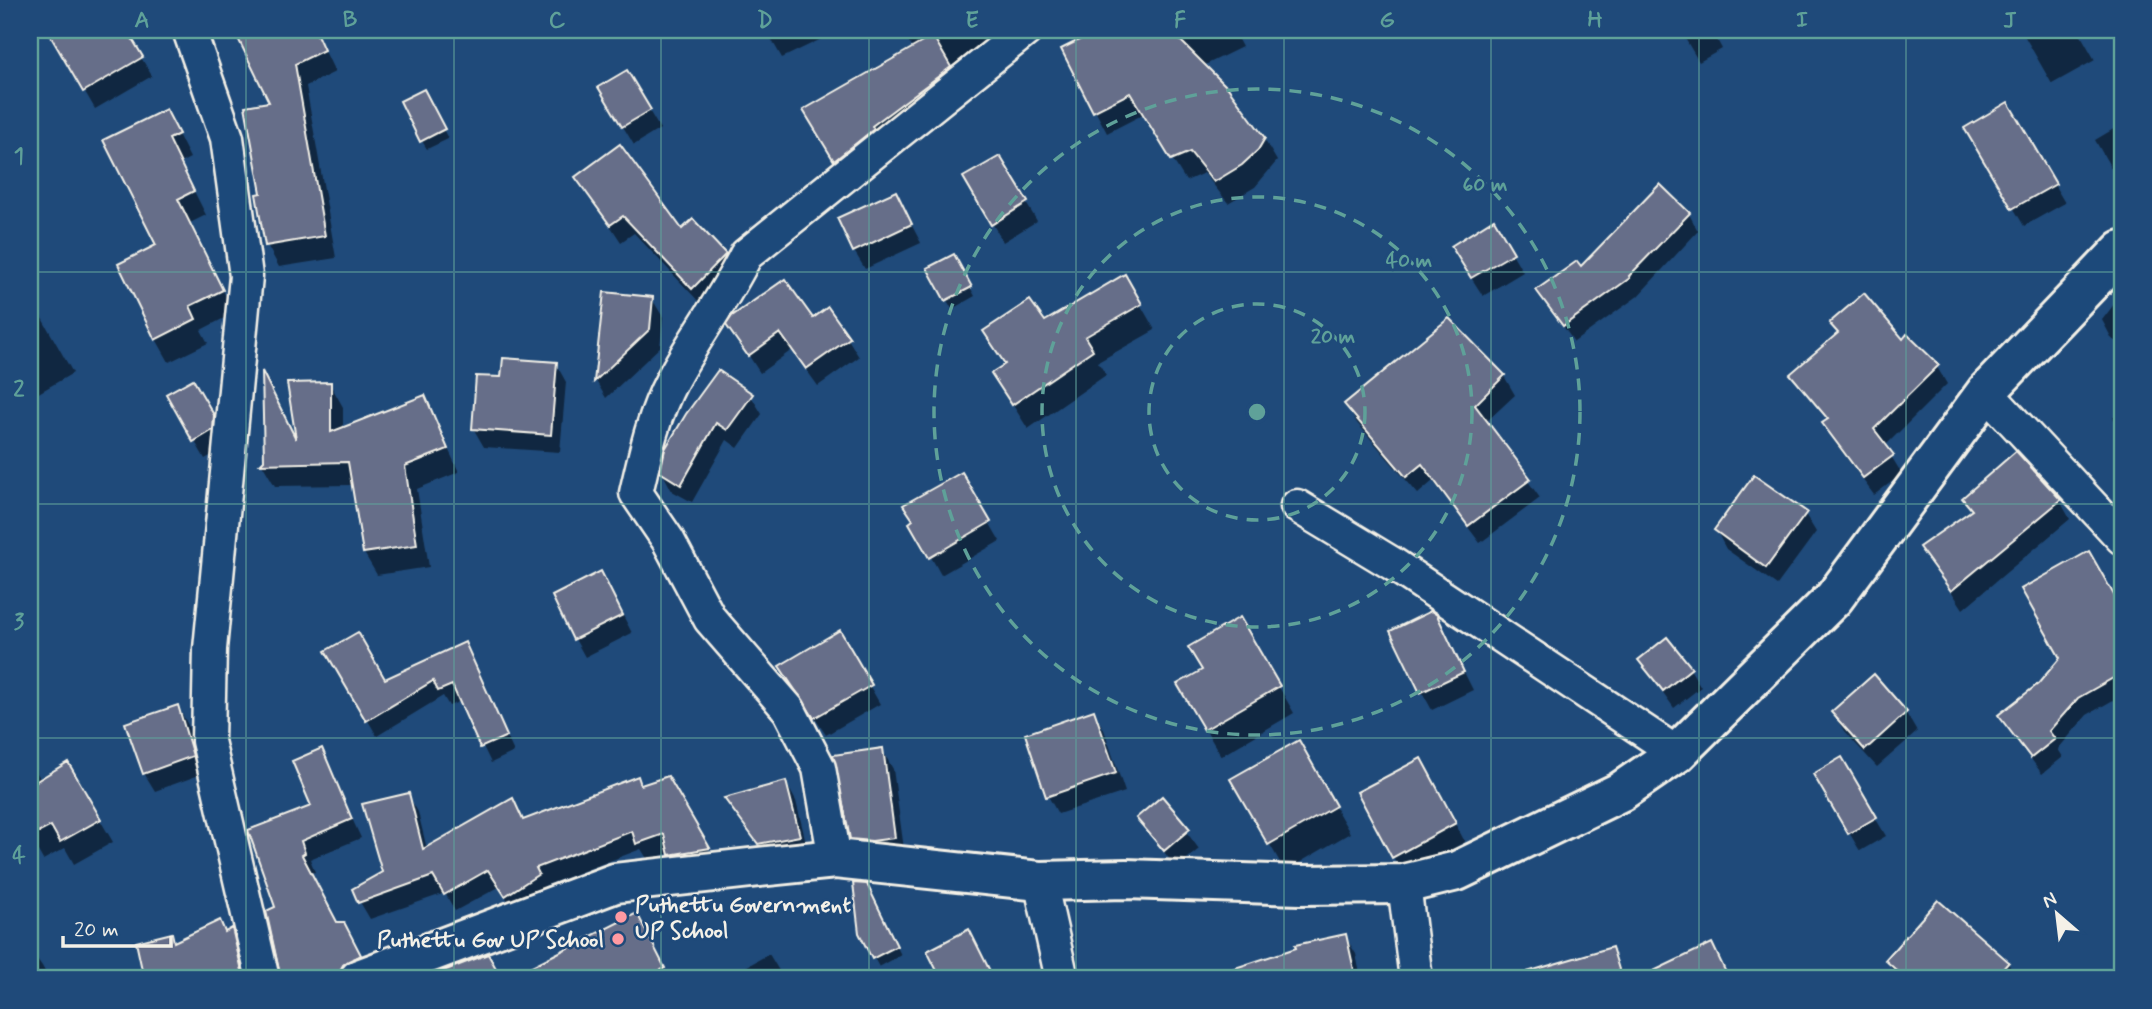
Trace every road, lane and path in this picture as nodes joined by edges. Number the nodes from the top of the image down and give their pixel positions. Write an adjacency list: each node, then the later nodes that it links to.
1 (190, 30): 11 (street)
2 (1026, 30): 8 (street)
3 (2122, 250): 4 (main road)
4 (1986, 392): 6 (street); 7 (main road)
5 (1297, 506): 7 (street)
6 (2122, 538)
7 (1677, 753): 10 (main road)
8 (835, 859): 9 (main road); 12 (main road)
9 (1040, 881): 10 (main road); 13 (street)
10 (1404, 884): 14 (street)
11 (263, 979)
12 (359, 979)
13 (1062, 979)
14 (1416, 979)

